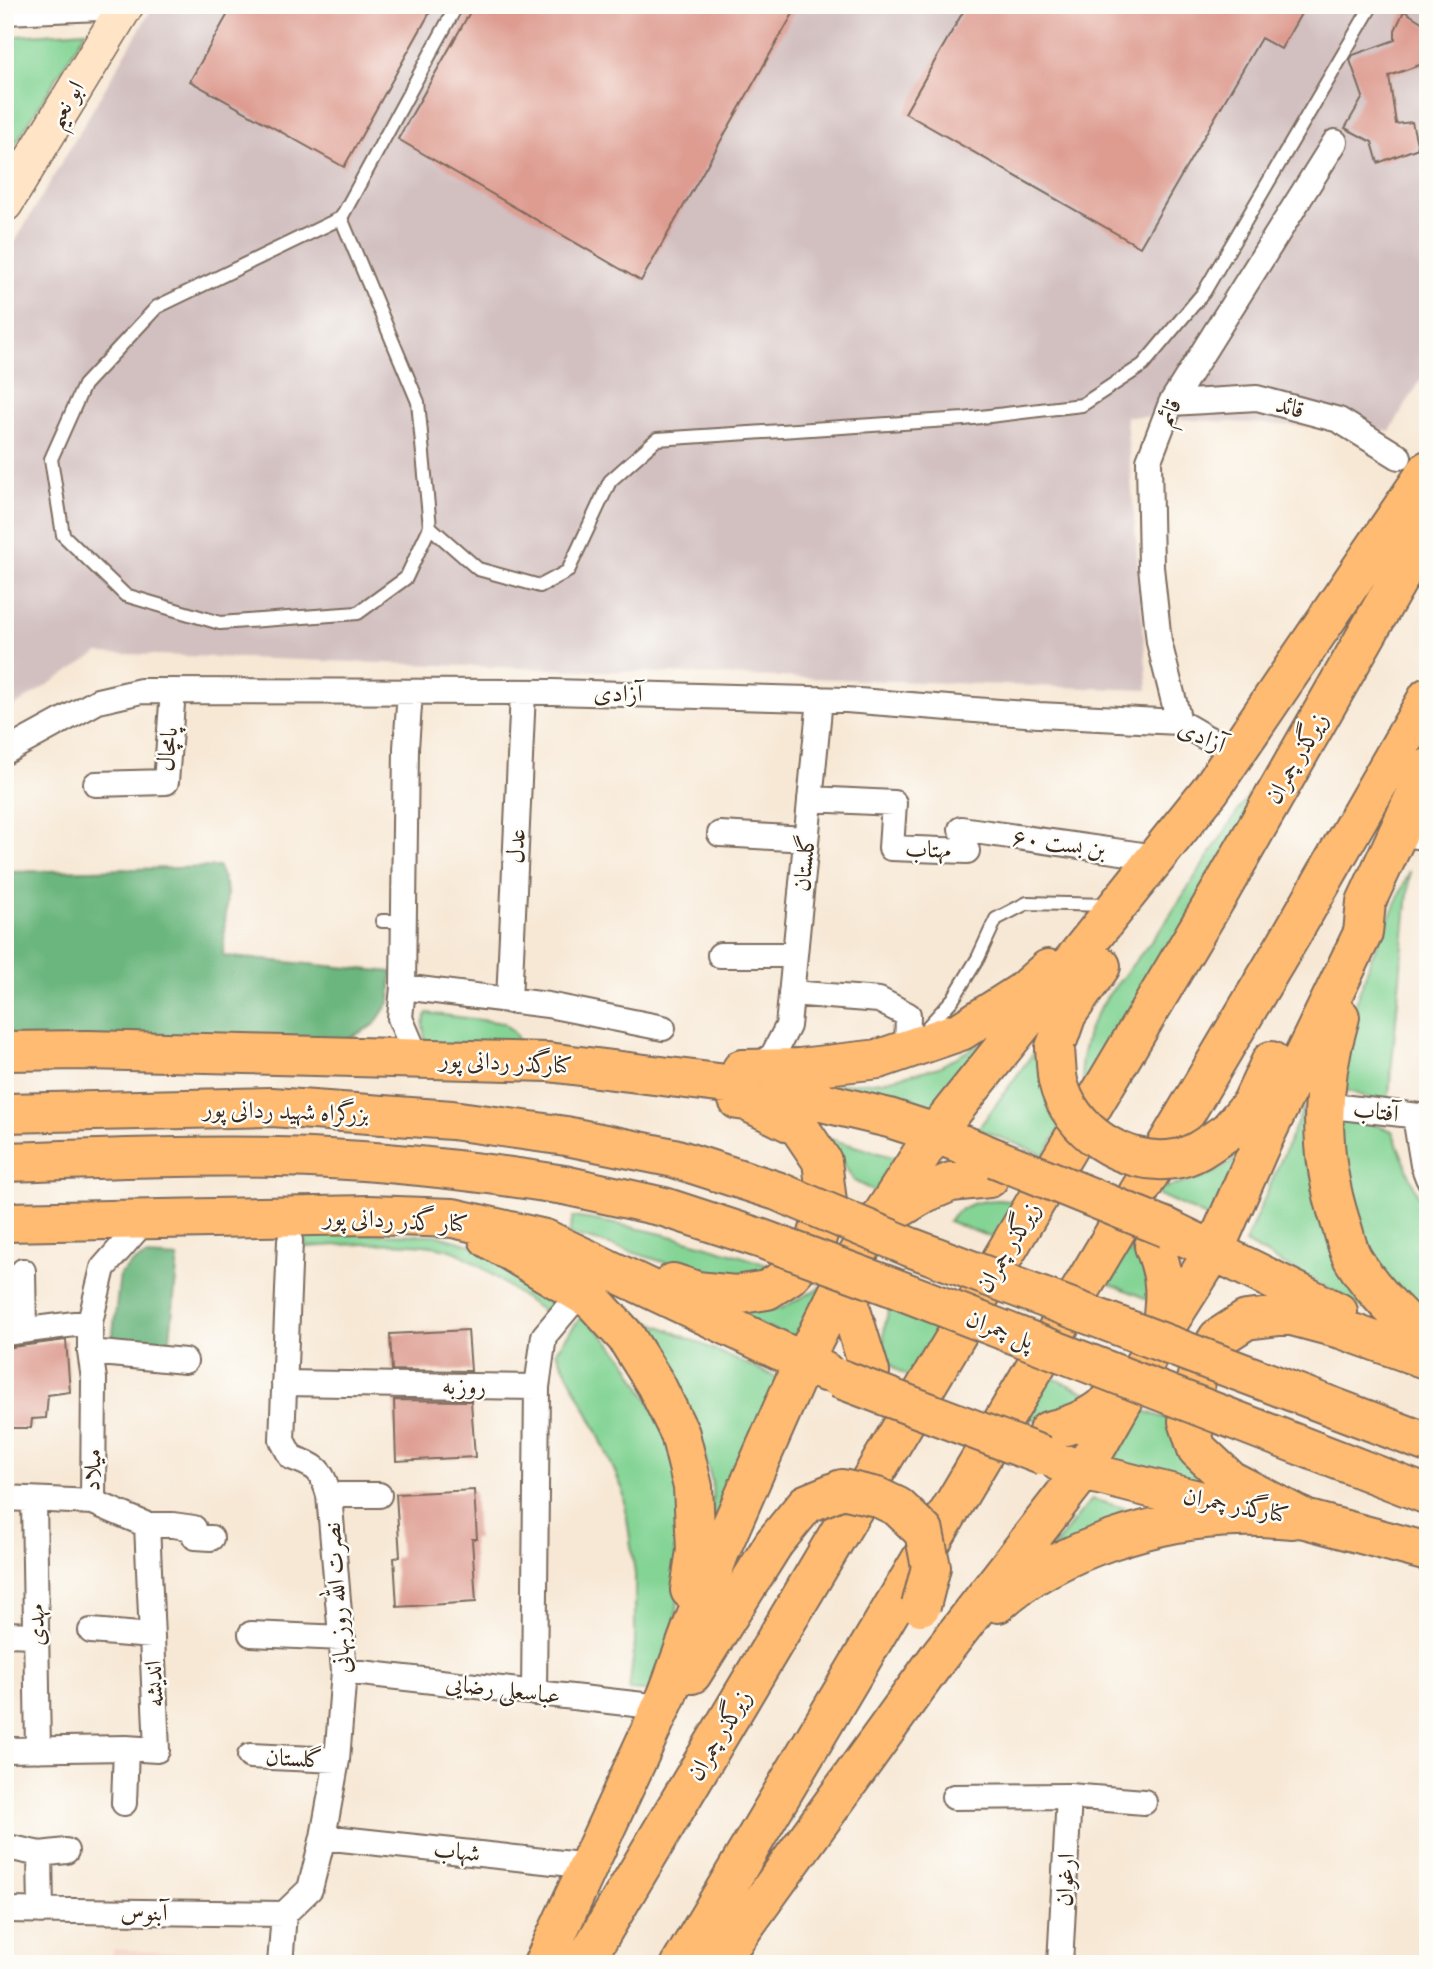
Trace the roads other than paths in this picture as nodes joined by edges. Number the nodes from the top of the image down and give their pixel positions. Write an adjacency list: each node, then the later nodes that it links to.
1 (457, 5): 7 (lane)
2 (1372, 5): 10 (lane)
3 (125, 6): 4 (street); 6 (main road, ابو نعیم)
4 (5, 12)
5 (1335, 142): 8 (street, قائم)
6 (5, 204)
7 (341, 218): 10 (lane); 10 (lane)
8 (1171, 403): 9 (street, قائد); 17 (street, قائم)
9 (1413, 463): 19 (main road)
10 (430, 527)
11 (1428, 527): 122 (main road, زیرگذر چمران)
12 (173, 691): 13 (street, آزادی); 18 (street, آزادی); 21 (street, پامچال)
13 (410, 692): 14 (street, آزادی); 33 (street)
14 (523, 692): 16 (street, آزادی); 35 (street, عدل)
15 (1428, 697): 123 (main road)
16 (820, 699): 17 (street, آزادی); 22 (street, گلستان)
17 (1179, 722): 19 (street, آزادی)
18 (5, 752)
19 (1237, 752): 27 (main road); 28 (main road, bridge)
20 (1428, 768): 24 (main road)
21 (96, 784)
22 (810, 799): 25 (street, گلستان); 26 (street, مهتاب)
23 (720, 834): 25 (street)
24 (1413, 836): 28 (main road)
25 (806, 839): 31 (street, گلستان)
26 (964, 840): 27 (street, بن بست ۶۰)
27 (1156, 857): 29 (main road)
28 (1366, 902): 32 (main road)
29 (1119, 905): 39 (main road); 39 (lane); 49 (main road)
30 (720, 955): 31 (street)
31 (795, 955): 34 (street, گلستان)
32 (1350, 956): 46 (main road); 62 (main road)
33 (403, 987): 35 (street); 36 (street)
34 (791, 993): 37 (street, گلستان); 39 (street)
35 (509, 1001): 38 (street)
36 (400, 1018): 41 (street); 42 (street)
37 (788, 1027): 44 (street); 45 (street)
38 (663, 1028)
39 (907, 1050): 44 (main road)
40 (5, 1051): 41 (main road, کنارگذر ردانی پور)
41 (374, 1056): 42 (main road, کنارگذر ردانی پور)
42 (417, 1058): 43 (main road, کنارگذر ردانی پور)
43 (548, 1062): 45 (main road); 49 (main road, کنارگذر ردانی پور); 60 (main road)
44 (814, 1066): 45 (main road)
45 (752, 1069)
46 (1323, 1105): 48 (street, آفتاب); 69 (main road)
47 (5, 1112): 50 (main road, بزرگراه شهید ردانی پور)
48 (1421, 1116): 53 (street)
49 (935, 1133): 52 (main road, کنارگذر ردانی پور); 58 (main road)
50 (566, 1136): 78 (main road, پل چمران, bridge)
51 (5, 1162): 54 (main road, بزرگراه شهید ردانی پور)
52 (992, 1168): 58 (main road); 59 (main road, bridge)
53 (1428, 1178)
54 (564, 1185): 83 (main road, پل چمران, bridge)
55 (453, 1218): 56 (main road, کنار گذر ردانی پور); 60 (main road, کنار گذر ردانی پور); 65 (main road)
56 (146, 1219): 57 (main road, کنار گذر ردانی پور); 66 (street, میلاد)
57 (5, 1222)
58 (878, 1222): 63 (main road)
59 (1160, 1237): 62 (main road); 68 (main road)
60 (545, 1239): 73 (main road, کنار گذر ردانی پور)
61 (290, 1241): 76 (street, نصرت الله روزبهانی)
62 (1214, 1251): 68 (main road); 71 (main road)
63 (852, 1264): 73 (main road); 74 (main road)
64 (23, 1271): 67 (street)
65 (580, 1293): 77 (street); 100 (main road)
66 (90, 1322): 67 (street); 70 (street, میلاد)
67 (15, 1332)
68 (1160, 1336): 75 (main road)
69 (1428, 1344)
70 (90, 1352): 72 (street); 86 (street, میلاد)
71 (1428, 1358): 87 (main road)
72 (185, 1361)
73 (803, 1362): 74 (main road, کنار گذر ردانی پور); 100 (main road)
74 (854, 1375): 79 (main road, کنار گذر ردانی پور, bridge)
75 (1137, 1377): 79 (main road); 80 (main road)
76 (284, 1383): 77 (street, روزبه); 81 (street, نصرت الله روزبهانی)
77 (537, 1387): 99 (street)
78 (1428, 1443)
79 (1046, 1444): 80 (main road, کنارگذر چمران)
80 (1083, 1471): 87 (main road, کنارگذر چمران); 97 (main road)
81 (329, 1495): 82 (street); 96 (street, نصرت الله روزبهانی)
82 (379, 1495)
83 (1428, 1495)
84 (5, 1498): 85 (street, میلاد)
85 (34, 1501): 86 (street, میلاد); 94 (street, مهدی)
86 (93, 1502): 88 (street)
87 (1305, 1519): 90 (main road, کنارگذر چمران); 97 (main road)
88 (147, 1525): 89 (street); 95 (street, اندیشه)
89 (211, 1538)
90 (1428, 1552)
91 (92, 1631): 95 (street)
92 (251, 1633): 96 (street)
93 (5, 1634): 94 (street)
94 (36, 1635): 103 (street, مهدی)
95 (152, 1636): 101 (street, اندیشه)
96 (343, 1638): 98 (street, نصرت الله روزبهانی)
97 (940, 1655): 119 (main road)
98 (344, 1671): 99 (street, عباسعلی رضایی); 105 (street, نصرت الله روزبهانی)
99 (534, 1693): 100 (street, عباسعلی رضایی)
100 (664, 1701): 106 (main road)
101 (125, 1748): 103 (street, اندیشه); 109 (street)
102 (5, 1750): 103 (street, اندیشه)
103 (38, 1750)
104 (250, 1756): 105 (street, گلستان)
105 (337, 1760): 111 (street, نصرت الله روزبهانی)
106 (630, 1774): 115 (main road); 119 (main road, bridge)
107 (1069, 1796): 108 (street); 110 (street); 124 (street, ارغوان)
108 (954, 1797)
109 (124, 1802)
110 (1144, 1802)
111 (323, 1837): 115 (street, شهاب); 118 (street, نصرت الله روزبهانی)
112 (12, 1848): 114 (street)
113 (66, 1851): 114 (street)
114 (40, 1854): 117 (street)
115 (590, 1866): 121 (main road)
116 (5, 1910): 117 (street, آبنوس)
117 (41, 1911): 118 (street, آبنوس)
118 (284, 1914): 120 (street)
119 (722, 1957)
120 (280, 1964)
121 (543, 1964)
122 (583, 1964)
123 (681, 1964)
124 (1060, 1964)

